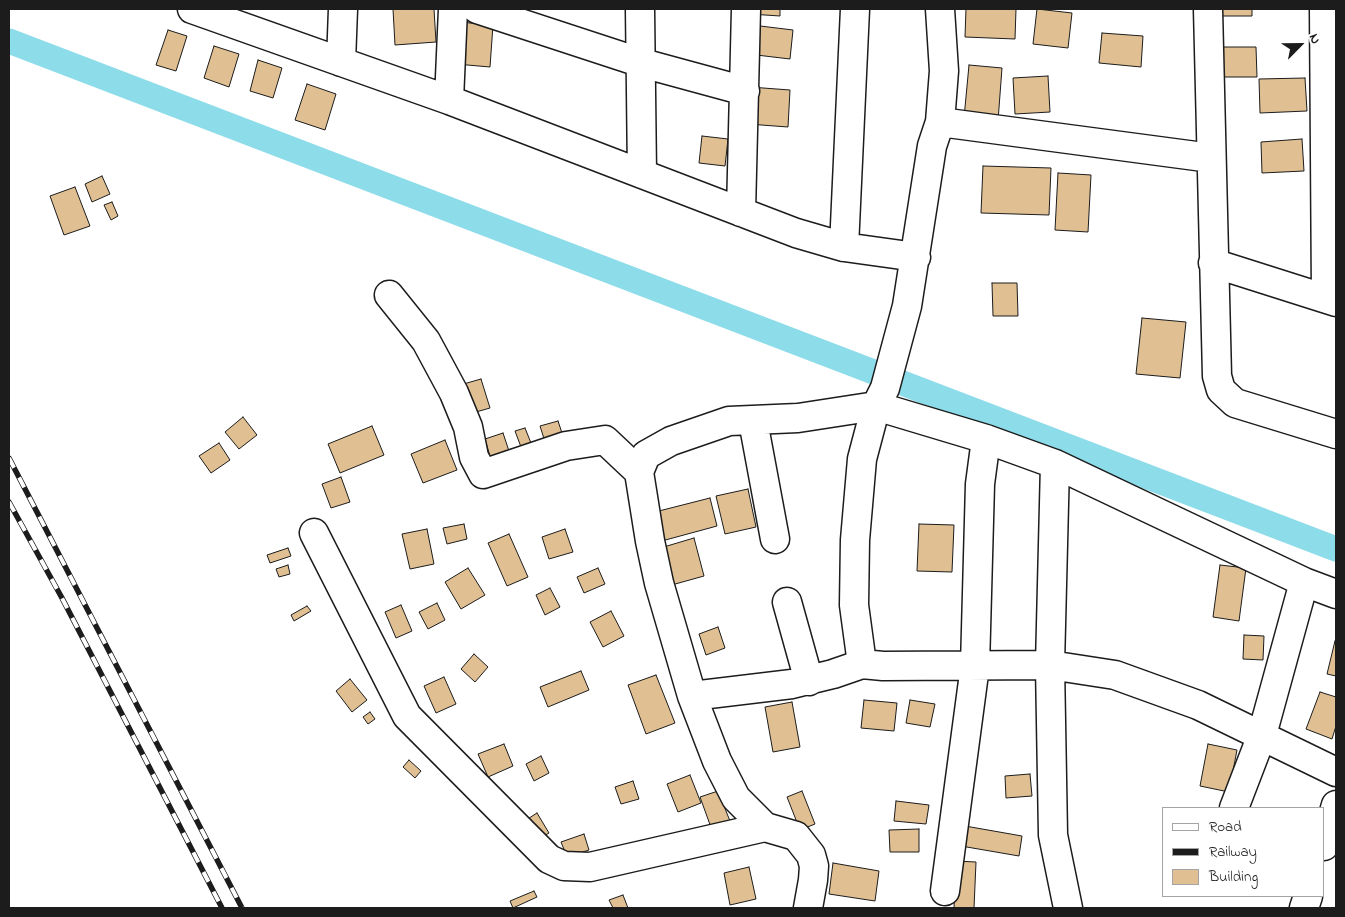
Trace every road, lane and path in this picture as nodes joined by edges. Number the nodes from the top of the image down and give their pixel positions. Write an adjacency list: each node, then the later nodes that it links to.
1 (192, 9): 11 (street)
2 (343, 9): 13 (street)
3 (453, 9): 16 (street)
4 (477, 9): 12 (street)
5 (640, 9): 14 (street)
6 (746, 9): 15 (street)
7 (855, 9): 21 (street)
8 (940, 9): 17 (street)
9 (1208, 9): 18 (street)
10 (1324, 9): 25 (street)
11 (242, 18): 13 (street)
12 (542, 20): 14 (street)
13 (341, 62): 16 (street)
14 (642, 63): 15 (street); 19 (street)
15 (745, 91): 20 (street)
16 (449, 100): 19 (street)
17 (940, 122): 18 (street); 22 (street)
18 (1211, 158): 23 (street)
19 (642, 174): 20 (street)
20 (741, 212): 21 (street)
21 (844, 247): 22 (street)
22 (916, 257): 26 (street)
23 (1213, 263): 25 (street); 28 (street)
24 (389, 295): 31 (street)
25 (1331, 300)
26 (881, 397): 27 (street); 29 (street); 37 (street)
27 (753, 421): 31 (street); 33 (street)
28 (1336, 434)
29 (986, 439): 30 (street); 39 (street)
30 (1055, 464): 34 (street); 38 (street)
31 (639, 472): 41 (street)
32 (314, 533): 46 (street)
33 (775, 539)
34 (1304, 582): 35 (street); 42 (street)
35 (1336, 594)
36 (786, 602): 40 (street)
37 (862, 664): 39 (street); 40 (street)
38 (1050, 665): 39 (street); 42 (street); 50 (street)
39 (975, 666): 48 (street)
40 (809, 681): 41 (street)
41 (692, 696): 46 (street)
42 (1262, 735): 43 (street); 45 (street)
43 (1336, 772)
44 (1336, 805): 47 (street)
45 (1234, 807)
46 (765, 827): 49 (street)
47 (1325, 843)
48 (946, 891)
49 (808, 908)
50 (1068, 908)

